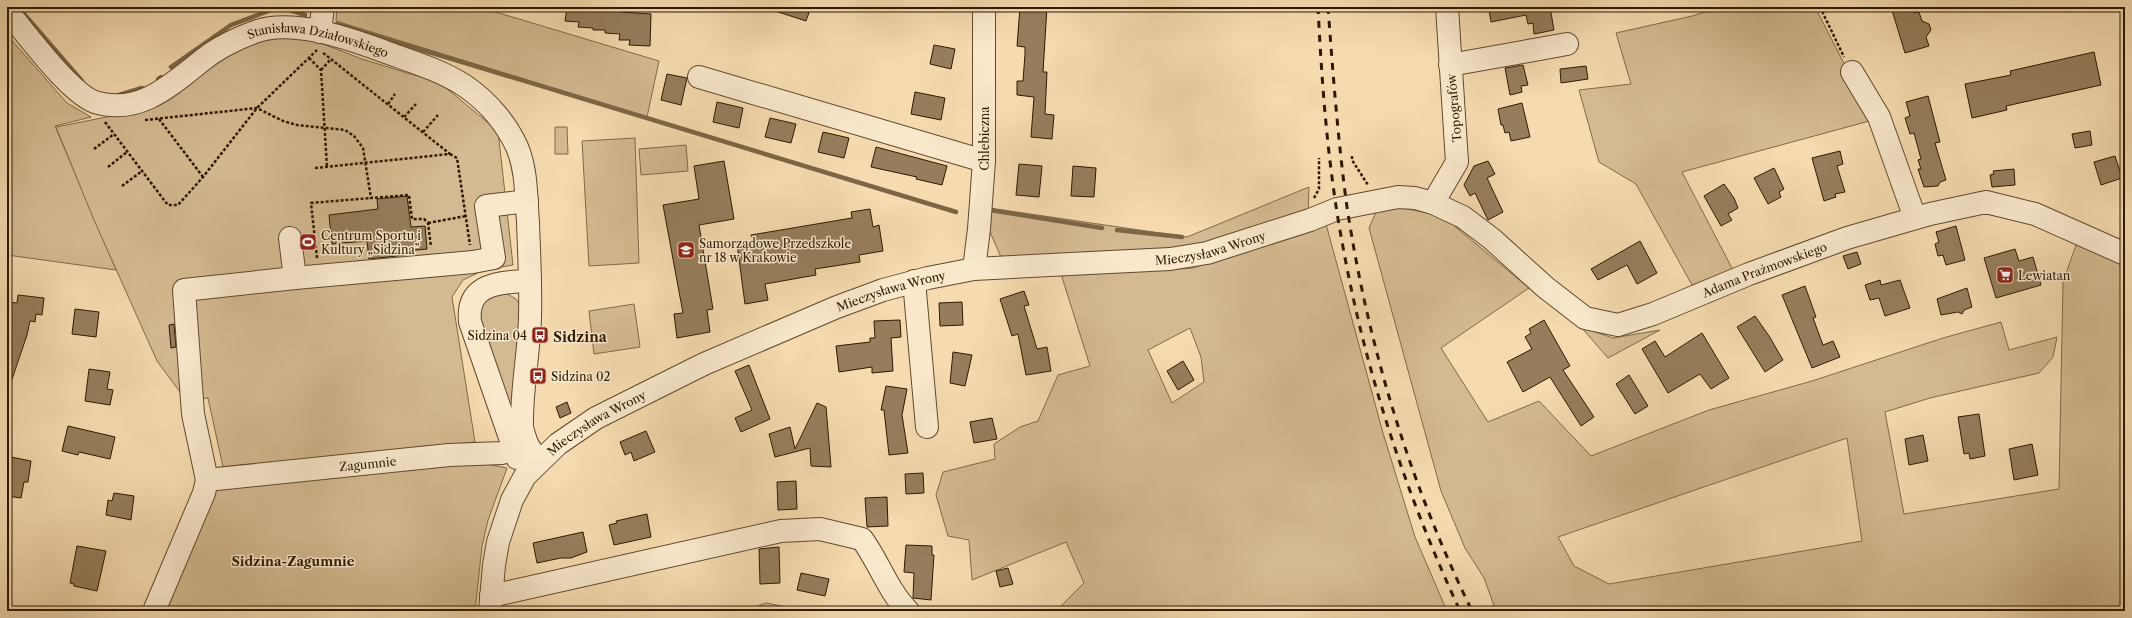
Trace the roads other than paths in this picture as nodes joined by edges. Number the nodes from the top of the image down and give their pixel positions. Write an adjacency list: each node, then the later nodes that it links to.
1 (323, 7): 5 (street)
2 (984, 7): 10 (street, Chlebiczna)
3 (1447, 7): 7 (street, Topografów)
4 (7, 11): 5 (street, Stanisława Działowskiego)
5 (320, 32): 11 (street, Stanisława Działowskiego)
6 (1568, 44): 7 (street)
7 (1450, 65): 12 (street, Topografów)
8 (1852, 72): 13 (street)
9 (699, 77): 10 (street)
10 (984, 161): 16 (street, Chlebiczna)
11 (527, 201): 17 (street); 18 (street, Stanisława Działowskiego)
12 (1433, 203): 13 (street, Adama Prażmowskiego); 16 (street, Mieczysława Wrony)
13 (1915, 218): 15 (street, Adama Prażmowskiego)
14 (290, 238): 17 (street)
15 (2125, 254)
16 (974, 269): 19 (street, Mieczysława Wrony)
17 (295, 278): 23 (street)
18 (530, 281): 21 (street, Stanisława Działowskiego); 21 (street, Stanisława Działowskiego)
19 (914, 281): 20 (street); 22 (street, Mieczysława Wrony)
20 (927, 427)
21 (520, 447): 22 (street, Stanisława Działowskiego); 23 (street, Zagumnie)
22 (532, 469): 24 (street, Mieczysława Wrony)
23 (207, 480): 25 (street)
24 (491, 603): 26 (street)
25 (154, 611)
26 (908, 611)

